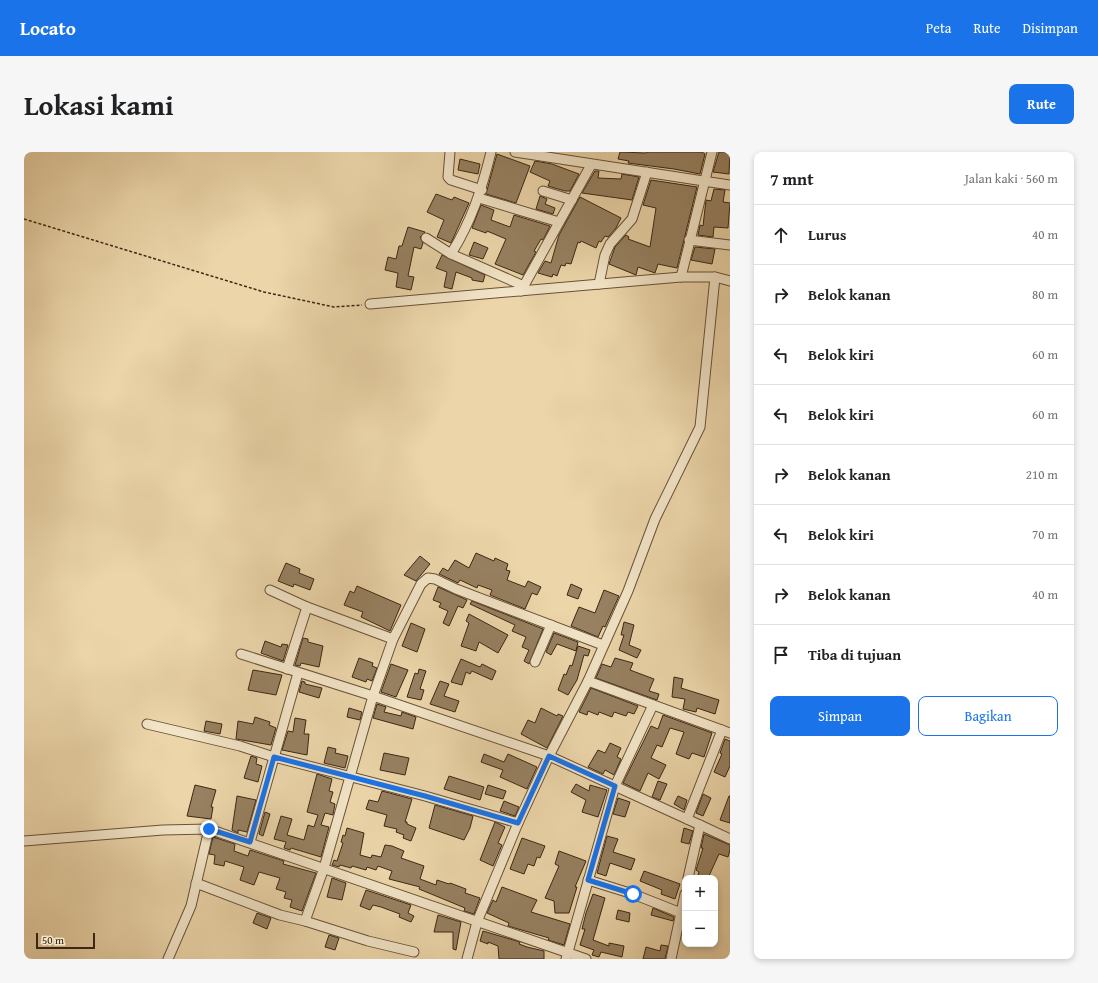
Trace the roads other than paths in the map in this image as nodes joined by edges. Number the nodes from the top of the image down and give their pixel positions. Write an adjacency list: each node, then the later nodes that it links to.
1 (450, 152): 11 (street)
2 (491, 152): 11 (street)
3 (515, 152): 5 (street)
4 (712, 152): 8 (street)
5 (566, 156): 6 (street)
6 (591, 165): 7 (street); 12 (street)
7 (646, 172): 8 (street); 21 (street)
8 (704, 181): 9 (street); 15 (street)
9 (730, 185)
10 (543, 191): 12 (street)
11 (481, 194): 13 (street); 17 (street)
12 (572, 200): 13 (street)
13 (559, 222): 22 (street)
14 (426, 238): 17 (street)
15 (689, 240): 16 (street); 18 (street)
16 (730, 245)
17 (451, 254): 22 (street)
18 (681, 278): 19 (street); 21 (street)
19 (715, 279): 20 (street); 28 (street)
20 (730, 281)
21 (599, 284): 22 (street)
22 (522, 288): 23 (street)
23 (370, 304)
24 (270, 590): 25 (street)
25 (307, 607): 27 (street); 31 (street)
26 (551, 625): 27 (street); 28 (street); 30 (street)
27 (393, 639): 34 (street)
28 (603, 645): 33 (street)
29 (241, 654): 31 (street)
30 (535, 662)
31 (287, 669): 32 (street)
32 (298, 673): 34 (street); 39 (street)
33 (588, 681): 35 (street); 38 (street)
34 (373, 696): 38 (street); 40 (street)
35 (653, 705): 37 (street); 41 (street)
36 (147, 724): 39 (street)
37 (726, 731): 42 (street)
38 (549, 756): 41 (street); 43 (street)
39 (274, 757): 40 (street); 48 (street)
40 (350, 777): 43 (street); 49 (street)
41 (615, 786): 42 (street); 51 (street)
42 (687, 819): 44 (street)
43 (518, 823): 56 (street)
44 (700, 825): 46 (street); 50 (street)
45 (209, 829): 47 (street); 48 (street); 52 (street)
46 (730, 839)
47 (24, 841)
48 (250, 842): 49 (street)
49 (324, 868): 55 (street); 56 (street)
50 (689, 875)
51 (588, 880): 54 (street); 58 (street)
52 (196, 883): 55 (street); 59 (street)
53 (682, 908): 54 (street)
54 (681, 913): 62 (street)
55 (305, 921): 57 (street)
56 (477, 922): 58 (street); 60 (street)
57 (414, 952)
58 (567, 956): 61 (street)
59 (168, 959)
60 (468, 959)
61 (586, 959)
62 (671, 959)

